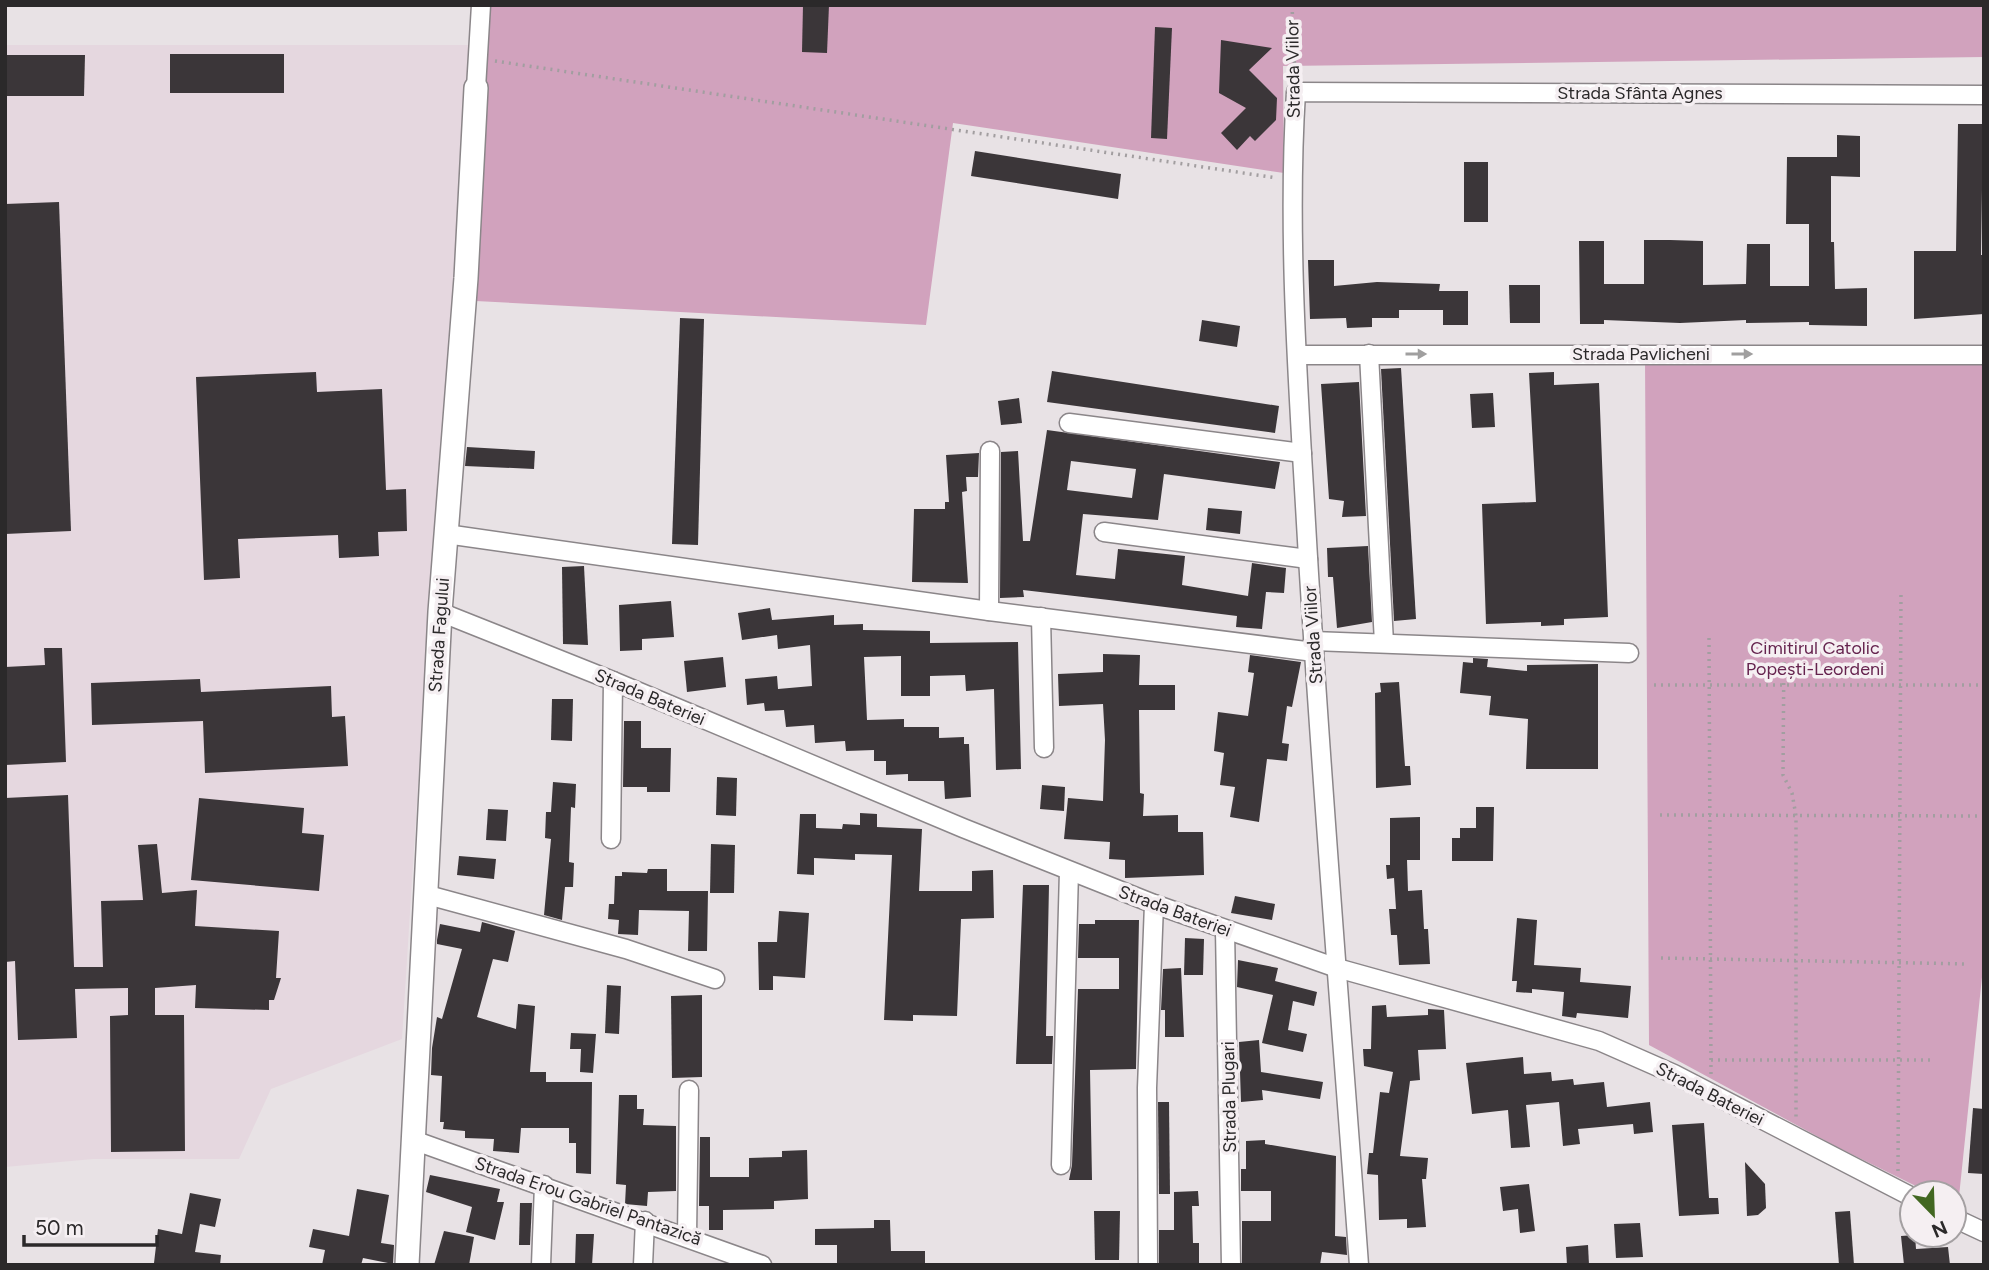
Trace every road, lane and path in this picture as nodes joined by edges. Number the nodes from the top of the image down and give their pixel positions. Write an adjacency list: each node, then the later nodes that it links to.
1 (481, 5): 3 (street, Strada Fagului)
2 (1292, 5): 5 (path, Strada Viilor)
3 (480, 58): 4 (street, Strada Fagului); 7 (path)
4 (476, 88): 15 (street, Strada Fagului)
5 (1296, 92): 6 (street, Strada Sfânta Agnes); 7 (street, Strada Viilor)
6 (1984, 95)
7 (1293, 181): 9 (street, Strada Viilor)
8 (1369, 354): 9 (street, Strada Pavlicheni); 10 (street, Strada Pavlicheni, one-way to 10); 23 (street)
9 (1299, 355): 13 (street, Strada Viilor)
10 (1984, 355)
11 (1069, 423): 13 (street)
12 (990, 451): 18 (street)
13 (1302, 453): 16 (street, Strada Viilor)
14 (1104, 532): 16 (street)
15 (446, 534): 18 (street); 19 (street, Strada Fagului)
16 (1308, 559): 24 (street, Strada Viilor)
17 (1901, 591): 29 (path)
18 (989, 611): 20 (street)
19 (440, 612): 26 (street, Strada Bateriei); 40 (street, Strada Fagului)
20 (1041, 617): 24 (street); 32 (street)
21 (1709, 638): 28 (path)
22 (1784, 641): 31 (path)
23 (1384, 643): 24 (street); 25 (street)
24 (1313, 646): 48 (street, Strada Viilor)
25 (1629, 653)
26 (613, 681): 38 (street); 39 (street, Strada Bateriei)
27 (1654, 685): 28 (path)
28 (1709, 685): 31 (path); 34 (path)
29 (1901, 685): 30 (path); 31 (path); 36 (path)
30 (1984, 685)
31 (1784, 686): 35 (path)
32 (1044, 748)
33 (1660, 815): 34 (path)
34 (1709, 815): 35 (path); 44 (path)
35 (1796, 816): 36 (path); 45 (path)
36 (1901, 816): 37 (path); 46 (path)
37 (1980, 816)
38 (611, 839)
39 (1069, 871): 41 (street, Strada Bateriei); 58 (street)
40 (424, 894): 49 (street); 57 (street, Strada Fagului)
41 (1154, 904): 42 (street, Strada Bateriei); 70 (street)
42 (1225, 930): 48 (street, Strada Bateriei); 71 (street, Strada Plugari)
43 (1661, 958): 44 (path)
44 (1710, 959): 45 (path); 50 (path)
45 (1796, 961): 46 (path); 51 (path)
46 (1899, 962): 47 (path); 52 (path)
47 (1968, 964)
48 (1337, 968): 55 (street, Strada Bateriei); 72 (street, Strada Viilor)
49 (715, 979)
50 (1711, 1060): 51 (path); 55 (path)
51 (1796, 1060): 52 (path); 56 (path)
52 (1899, 1060): 53 (path); 59 (path)
53 (1934, 1060)
54 (689, 1090): 65 (street)
55 (1710, 1094): 61 (street, Strada Bateriei)
56 (1796, 1117)
57 (412, 1140): 60 (street, Strada Erou Gabriel Pantazică); 66 (street, Strada Fagului)
58 (1061, 1165)
59 (1904, 1179)
60 (544, 1185): 62 (street, Strada Erou Gabriel Pantazică); 67 (street)
61 (1898, 1190)
62 (645, 1222): 65 (street, Strada Erou Gabriel Pantazică); 68 (street)
63 (1968, 1225): 64 (street)
64 (1984, 1232)
65 (687, 1236): 69 (street, Strada Erou Gabriel Pantazică)
66 (407, 1265)
67 (541, 1265)
68 (643, 1265)
69 (762, 1265)
70 (1148, 1265)
71 (1231, 1265)
72 (1359, 1265)

